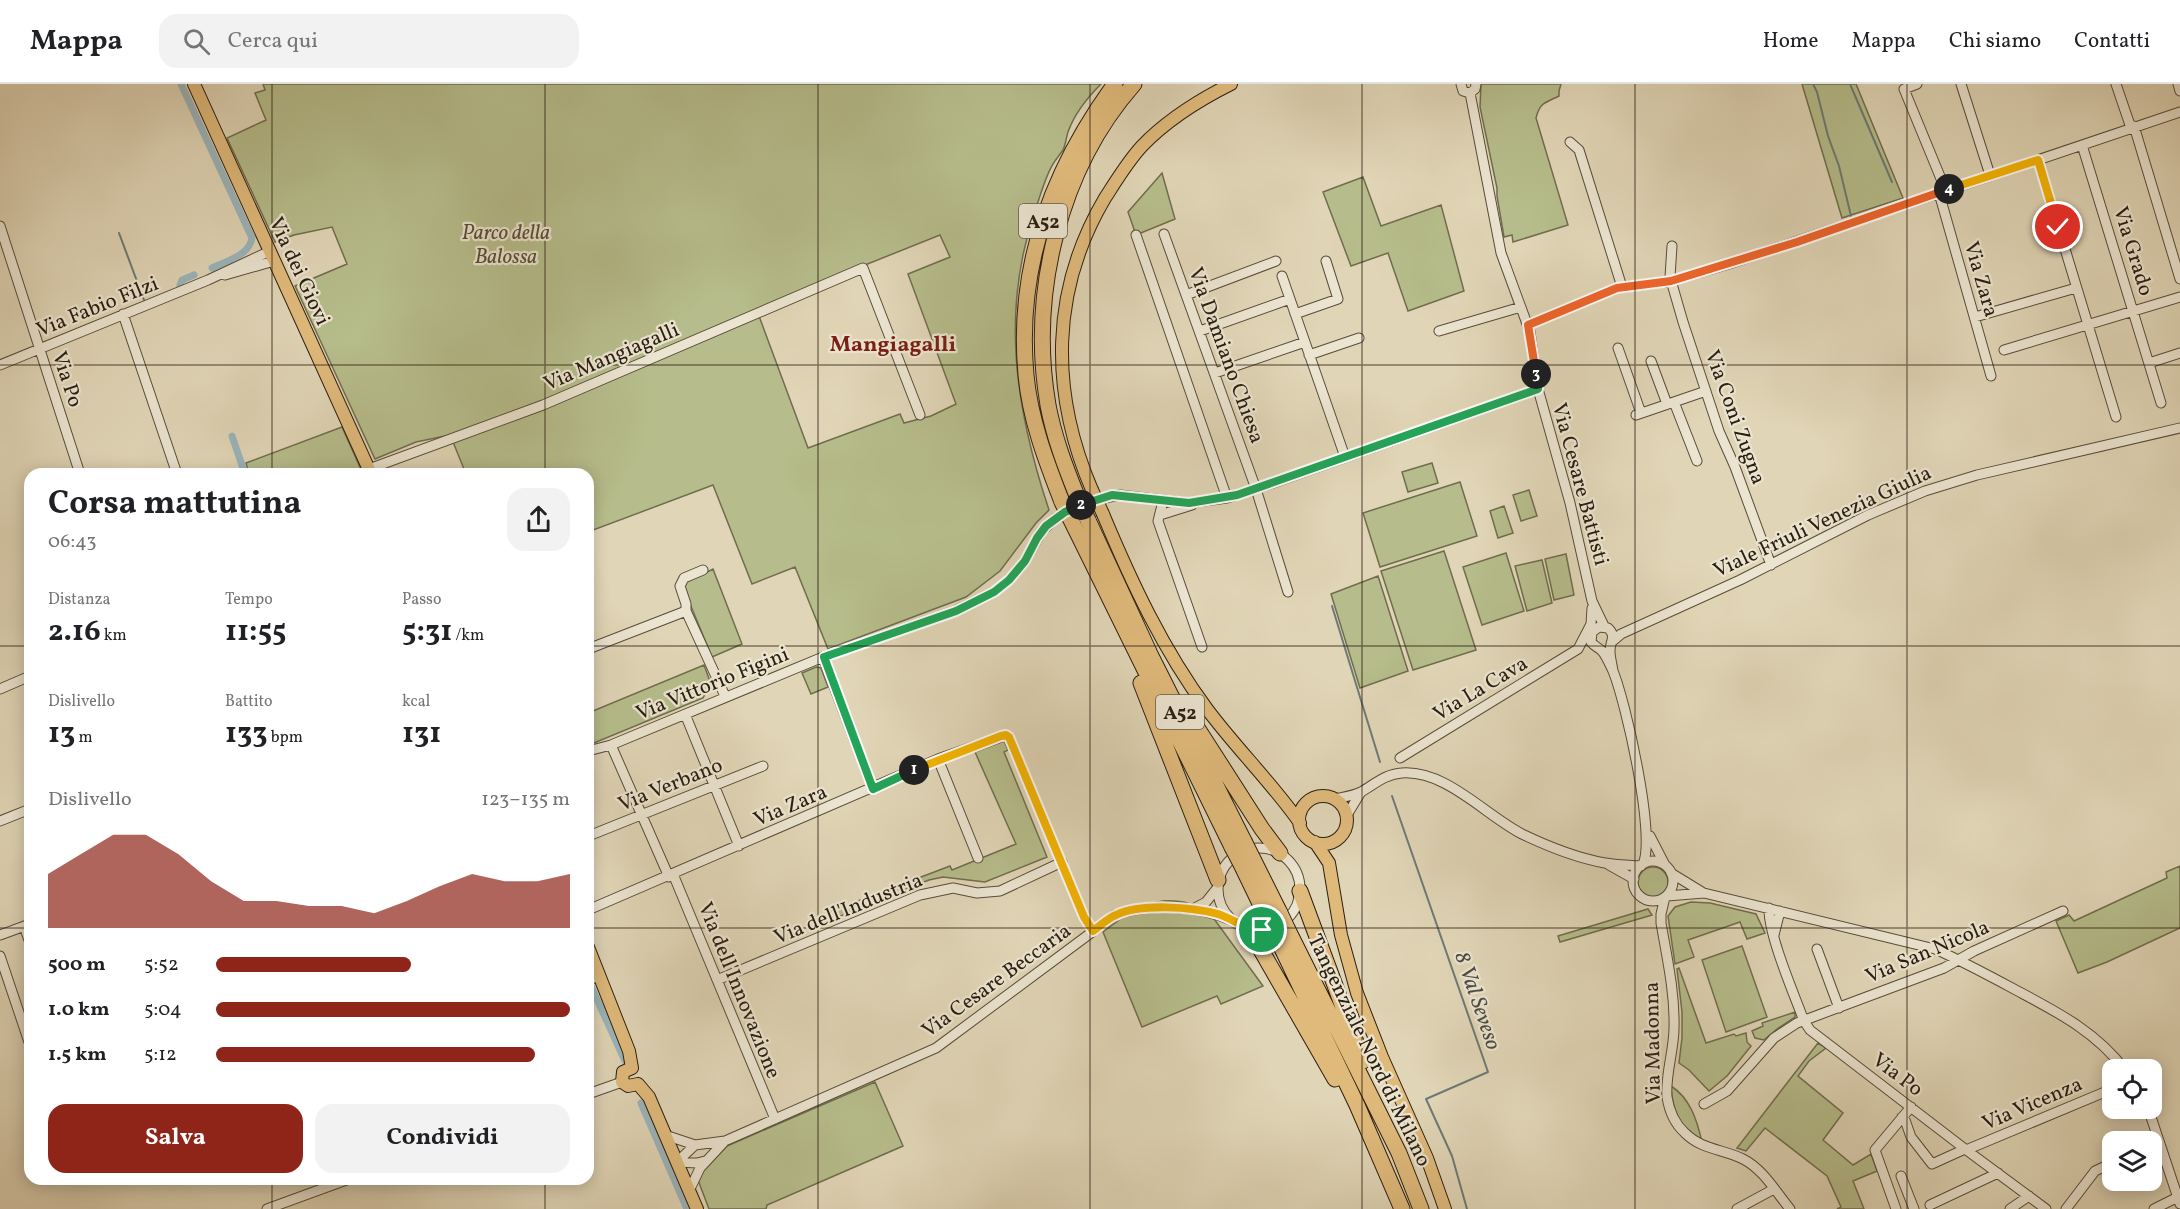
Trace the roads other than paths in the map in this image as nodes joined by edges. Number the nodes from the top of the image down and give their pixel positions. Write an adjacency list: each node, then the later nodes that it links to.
1 (194, 84): 24 (main road, Via dei Giovi)
2 (1115, 84): 74 (highway, Tangenziale Nord di Milano / A52, bridge)
3 (1134, 84): 74 (highway, Tangenziale Nord di Milano / A52, bridge)
4 (1231, 84): 106 (main road, bridge)
5 (1461, 84): 12 (street)
6 (1476, 84): 12 (street)
7 (1917, 84): 19 (street, Via Zara)
8 (1961, 84): 18 (street)
9 (2116, 84): 14 (street)
10 (2178, 84): 11 (street)
11 (2180, 91)
12 (1470, 93): 35 (street, Via Cesare Battisti)
13 (2180, 112): 14 (street)
14 (2132, 127): 16 (street); 28 (street)
15 (1570, 142): 30 (street)
16 (2082, 145): 17 (street); 36 (street, Via Grado)
17 (2038, 160): 18 (street); 31 (street)
18 (1990, 175): 19 (street)
19 (1942, 192): 29 (street); 39 (street, Via Zara)
20 (0, 226): 47 (street, Via Po)
21 (1164, 234): 32 (street, Via Damiano Chiesa)
22 (1136, 235): 70 (street)
23 (1672, 246): 29 (street, Via Coni Zugna)
24 (272, 256): 38 (street, Via Fabio Filzi); 67 (main road, Via dei Giovi)
25 (1276, 261): 32 (street)
26 (1326, 261): 37 (street)
27 (1282, 276): 34 (street)
28 (2180, 279)
29 (1671, 281): 30 (street); 57 (street, Via Coni Zugna)
30 (1622, 287): 41 (street)
31 (2076, 288): 39 (street); 40 (street)
32 (1186, 295): 42 (street, Via Damiano Chiesa)
33 (2180, 297): 36 (street)
34 (1290, 299): 37 (street); 42 (street)
35 (1521, 307): 41 (street, Via Cesare Battisti); 43 (street)
36 (2133, 311): 40 (street); 52 (street, Via Grado)
37 (1295, 314): 45 (street)
38 (123, 315): 47 (street, Via Fabio Filzi); 66 (street)
39 (1975, 317): 55 (street, Via Zara)
40 (2087, 324): 48 (street); 61 (street)
41 (1528, 325): 56 (street, Via Cesare Battisti)
42 (1200, 331): 54 (street, Via Damiano Chiesa)
43 (1439, 331)
44 (1359, 338): 50 (street)
45 (1305, 342): 50 (street); 54 (street)
46 (1618, 348): 58 (street)
47 (39, 349): 53 (street, Via Fabio Filzi); 65 (street, Via Po)
48 (2004, 350)
49 (2180, 353): 52 (street)
50 (1309, 355): 63 (street)
51 (1651, 361): 58 (street)
52 (2149, 363): 59 (street, Via Grado)
53 (0, 365)
54 (1215, 373): 69 (street, Via Damiano Chiesa)
55 (1991, 376)
56 (1538, 389): 63 (street); 79 (street, Via Cesare Battisti)
57 (1706, 391): 58 (street); 75 (street, Via Coni Zugna)
58 (1670, 403): 64 (street)
59 (2160, 403)
60 (920, 415): 68 (street, Via Mangiagalli)
61 (2116, 417)
62 (2180, 428): 75 (street, Viale Friuli Venezia Giulia)
63 (1345, 457): 69 (street)
64 (1697, 461)
65 (78, 468)
66 (175, 468)
67 (368, 468)
68 (380, 468)
69 (1256, 489): 70 (street); 78 (street, Via Damiano Chiesa)
70 (1227, 498): 72 (street)
71 (1163, 501): 72 (street); 73 (street); 90 (street, Via Vittorio Figini)
72 (1197, 503): 73 (street)
73 (1160, 515): 87 (street)
74 (1081, 523): 77 (highway, Tangenziale Nord di Milano / A52); 89 (highway, Tangenziale Nord di Milano / A52)
75 (1771, 565): 81 (street, Viale Friuli Venezia Giulia)
76 (703, 570): 80 (street)
77 (1103, 588): 118 (highway, Tangenziale Nord di Milano / A52); 129 (highway)
78 (1288, 592)
79 (1592, 604): 82 (street, Via Cesare Battisti); 88 (street, Via Cesare Battisti)
80 (686, 611): 86 (street); 93 (street)
81 (1657, 617): 82 (street, Viale Friuli Venezia Giulia); 83 (street, Viale Friuli Venezia Giulia)
82 (1602, 628): 84 (street); 85 (street)
83 (1633, 628): 84 (street, Viale Friuli Venezia Giulia); 91 (street)
84 (1612, 643): 85 (street); 91 (street)
85 (1595, 645): 88 (street, Via La Cava); 91 (street)
86 (594, 647)
87 (1202, 647)
88 (1578, 649): 100 (street, Via La Cava)
89 (1150, 654): 118 (highway, Tangenziale Nord di Milano / A52); 120 (highway)
90 (824, 657): 95 (street, Via Vittorio Figini); 104 (street)
91 (1612, 668): 114 (street)
92 (24, 678): 94 (street)
93 (718, 682): 95 (street); 96 (street)
94 (0, 687)
95 (725, 696): 96 (street, Via Vittorio Figini)
96 (710, 703): 97 (street, Via Vittorio Figini)
97 (685, 714): 98 (street, Via Vittorio Figini); 103 (street)
98 (611, 745): 99 (street, Via Vittorio Figini); 110 (street, Via dell'Innovazione)
99 (594, 749)
100 (1400, 758)
101 (938, 759): 104 (street, Via Zara); 121 (street); 122 (street, Via Zara)
102 (763, 765): 103 (street, Via Verbano)
103 (715, 785): 110 (street, Via Verbano); 119 (street)
104 (873, 789): 119 (street, Via Zara)
105 (1361, 792): 107 (street); 111 (street); 124 (street)
106 (1277, 794): 108 (main road); 113 (main road)
107 (1334, 799): 108 (main road); 111 (main road)
108 (1310, 801): 113 (main road)
109 (24, 811): 112 (street)
110 (642, 815): 115 (street, Via Verbano); 127 (street, Via dell'Innovazione)
111 (1347, 815): 116 (main road)
112 (0, 821)
113 (1300, 823): 117 (main road)
114 (1647, 831): 125 (street); 126 (street)
115 (594, 834)
116 (1336, 840): 117 (main road); 123 (main road)
117 (1315, 842): 123 (main road)
118 (1238, 844): 143 (highway, Tangenziale Nord di Milano / A52, bridge)
119 (740, 846): 127 (street, Via Zara)
120 (1280, 853): 129 (street); 130 (street)
121 (978, 858)
122 (1062, 862): 142 (street); 150 (street, Via dell'Industria)
123 (1329, 863): 186 (main road)
124 (1604, 863): 125 (street); 128 (street)
125 (1642, 865): 126 (street); 128 (street)
126 (1668, 869): 131 (street); 132 (street)
127 (671, 876): 134 (street, Via Zara); 150 (street, Via dell'Innovazione)
128 (1634, 879): 133 (street)
129 (1218, 884): 136 (street); 140 (street)
130 (1300, 891): 140 (street); 169 (highway)
131 (1704, 893): 132 (street); 135 (street)
132 (1666, 896): 133 (street); 139 (street, Via Madonna)
133 (1648, 900): 139 (street, Via Madonna)
134 (594, 908)
135 (1769, 908): 137 (street); 144 (street, Via Po)
136 (1191, 910): 140 (street, Via Cesare Beccaria); 142 (street, Via Cesare Beccaria)
137 (1780, 911): 144 (street); 148 (street)
138 (2063, 911): 148 (street, Via San Nicola)
139 (1661, 923): 177 (street, Via Madonna)
140 (1238, 924): 172 (highway)
141 (24, 926): 145 (street)
142 (1093, 931): 163 (street, Via Cesare Beccaria)
143 (1282, 933): 169 (highway, Tangenziale Nord di Milano / A52); 172 (highway, Tangenziale Nord di Milano / A52)
144 (1774, 934): 153 (street, Via Po)
145 (0, 935)
146 (1817, 949): 151 (street)
147 (0, 956): 152 (street)
148 (1958, 959): 151 (street, Via San Nicola); 154 (street)
149 (594, 980): 155 (main road)
150 (717, 980): 163 (street, Via dell'Innovazione)
151 (1839, 1008): 153 (street, Via San Nicola)
152 (24, 1016)
153 (1804, 1021): 160 (street, Via San Nicola); 161 (street, Via Po)
154 (2115, 1059)
155 (632, 1068): 156 (main road); 157 (main road)
156 (622, 1082): 157 (main road); 158 (street)
157 (638, 1084): 165 (main road)
158 (594, 1092)
159 (2102, 1093): 168 (street, Via Vicenza)
160 (1704, 1104)
161 (1911, 1107): 162 (street); 168 (street, Via Po)
162 (1902, 1117): 168 (street, Via Vicenza); 189 (street)
163 (775, 1119): 166 (street, Via Cesare Beccaria)
164 (2152, 1119): 180 (street)
165 (665, 1135): 167 (street); 171 (main road)
166 (725, 1141): 167 (street); 170 (street)
167 (695, 1145): 171 (street)
168 (1965, 1150): 174 (street, Via Po)
169 (1399, 1153): 185 (highway, Tangenziale Nord di Milano / A52)
170 (705, 1161): 171 (street); 178 (street)
171 (677, 1162): 178 (main road)
172 (1382, 1162): 184 (highway, Tangenziale Nord di Milano / A52)
173 (2102, 1168): 193 (street)
174 (1998, 1173): 179 (street, Via Po); 181 (street)
175 (1901, 1176): 190 (street)
176 (333, 1185): 182 (street)
177 (1774, 1189): 187 (street); 188 (street, Via Madonna)
178 (689, 1191): 183 (main road)
179 (2029, 1196): 191 (street); 192 (street, Via Po)
180 (2179, 1201): 194 (street)
181 (1930, 1205)
182 (267, 1209)
183 (697, 1209)
184 (1402, 1209)
185 (1421, 1209)
186 (1445, 1209)
187 (1737, 1209)
188 (1790, 1209)
189 (1896, 1209)
190 (1914, 1209)
191 (2010, 1209)
192 (2046, 1209)
193 (2066, 1209)
194 (2154, 1209)

